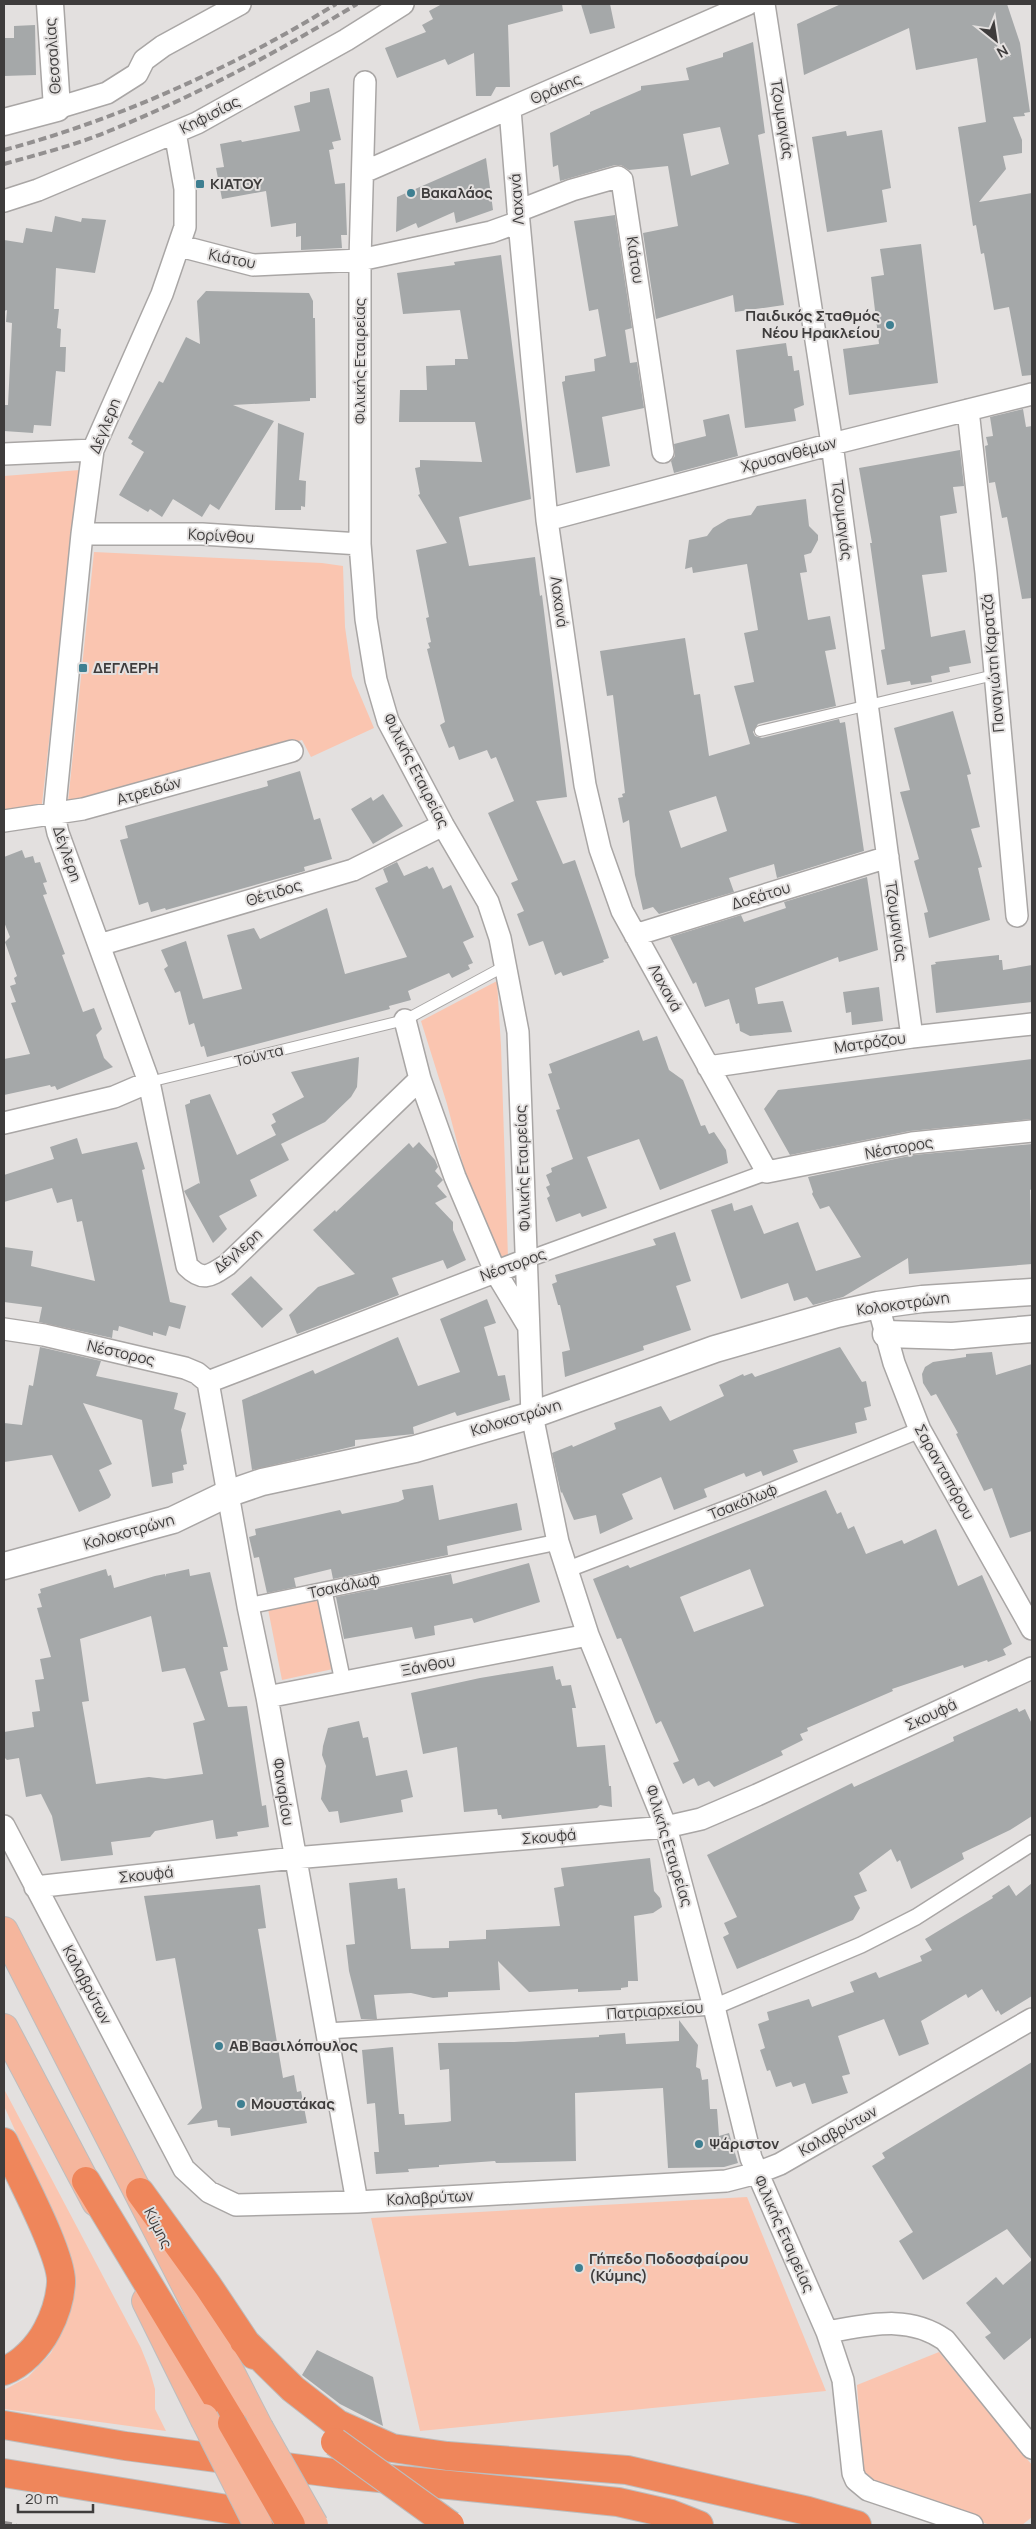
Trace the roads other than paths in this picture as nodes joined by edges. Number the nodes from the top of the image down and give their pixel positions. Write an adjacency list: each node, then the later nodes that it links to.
1 (50, 4): 7 (street, Θεσσαλίας)
2 (240, 4): 7 (street)
3 (403, 4): 10 (street, Κηφισίας)
4 (748, 4): 8 (street, Θράκης)
5 (764, 4): 18 (street, Τζουμαγιάς)
6 (365, 82): 11 (street, Φιλικής Εταιρείας)
7 (57, 108): 9 (street)
8 (510, 109): 11 (street, Θράκης); 13 (street, Λαχανά)
9 (4, 122)
10 (176, 132): 12 (street, Κηφισίας); 14 (street, Δέγλερη)
11 (364, 172): 15 (street, Φιλικής Εταιρείας)
12 (4, 201)
13 (518, 217): 15 (street, Κιάτου); 20 (street, Κιάτου); 22 (street, Λαχανά)
14 (180, 246): 15 (street, Κιάτου); 19 (street, Δέγλερη)
15 (360, 260): 24 (street, Φιλικής Εταιρείας)
16 (1032, 394): 17 (street, Χρυσανθέμων)
17 (968, 410): 18 (street, Χρυσανθέμων); 25 (street, Παναγιώτη Καρατζά)
18 (832, 444): 22 (street, Χρυσανθέμων); 26 (street, Τζουμαγιάς)
19 (93, 450): 21 (street); 23 (street, Δέγλερη)
20 (663, 452)
21 (4, 454)
22 (547, 520): 34 (street, Λαχανά)
23 (82, 534): 24 (street, Κορίνθου); 29 (street, Δέγλερη)
24 (360, 544): 31 (street, Φιλικής Εταιρείας)
25 (994, 675): 26 (lane); 33 (street, Παναγιώτη Καρατζά)
26 (866, 706): 27 (lane); 32 (street, Τζουμαγιάς)
27 (760, 732)
28 (292, 751): 29 (street, Ατρειδών)
29 (54, 815): 30 (street, Ατρειδών); 35 (street, Δέγλερη)
30 (4, 821)
31 (443, 825): 35 (street, Θέτιδος); 36 (street, Φιλικής Εταιρείας)
32 (888, 857): 34 (street, Δοξάτου); 39 (street, Τζουμαγιάς)
33 (1017, 916)
34 (635, 935): 40 (street, Λαχανά)
35 (99, 945): 42 (street, Δέγλερη)
36 (505, 966): 37 (lane, Τούντα); 46 (street, Φιλικής Εταιρείας)
37 (405, 1020): 41 (street, Φιλικής Εταιρείας); 42 (lane, Τούντα)
38 (1032, 1024): 39 (street, Ματρόζου)
39 (912, 1037): 40 (street, Ματρόζου)
40 (708, 1067): 45 (street)
41 (420, 1079): 42 (street, Δέγλερη); 47 (street, Φιλικής Εταιρείας)
42 (149, 1082): 43 (street, Τούντα)
43 (4, 1123)
44 (1032, 1131): 45 (street, Νέστορος)
45 (767, 1172): 46 (street, Νέστορος)
46 (526, 1260): 47 (street, Νέστορος); 50 (street, Φιλικής Εταιρείας)
47 (495, 1270): 50 (street, Φιλικής Εταιρείας); 54 (street, Νέστορος)
48 (1032, 1292): 49 (street, Κολοκοτρώνη)
49 (878, 1305): 53 (street, Σαρανταπόρου); 55 (street, Κολοκοτρώνη)
50 (528, 1326): 55 (street, Φιλικής Εταιρείας)
51 (4, 1328): 54 (street, Νέστορος)
52 (1032, 1329): 53 (street, Κολοκοτρώνη)
53 (886, 1334): 56 (street, Σαρανταπόρου)
54 (208, 1382): 57 (street, Φαναρίου)
55 (532, 1415): 57 (street, Κολοκοτρώνη); 58 (street, Φιλικής Εταιρείας)
56 (920, 1430): 60 (street, Τσακάλωφ); 63 (street, Σαρανταπόρου)
57 (228, 1494): 59 (street, Κολοκοτρώνη); 62 (street, Φαναρίου)
58 (558, 1542): 60 (street, Φιλικής Εταιρείας); 61 (street, Τσακάλωφ)
59 (4, 1566)
60 (566, 1570): 64 (street, Φιλικής Εταιρείας)
61 (324, 1590): 62 (street, Τσακάλωφ); 66 (street)
62 (248, 1606): 67 (street, Φαναρίου)
63 (1032, 1629)
64 (588, 1635): 66 (street, Ξάνθου); 69 (street, Φιλικής Εταιρείας)
65 (1032, 1668): 69 (street, Σκουφά)
66 (343, 1682): 67 (street, Ξάνθου)
67 (267, 1697): 71 (street, Φαναρίου)
68 (4, 1826): 72 (street, Καλαβρύτων)
69 (666, 1827): 71 (street, Σκουφά); 74 (street, Φιλικής Εταιρείας)
70 (1032, 1843): 74 (street, Πατριαρχείου)
71 (294, 1858): 72 (street, Σκουφά); 77 (street, Φαναρίου)
72 (35, 1887): 82 (street, Καλαβρύτων)
73 (4, 1931): 81 (main road, Κύμης)
74 (714, 2007): 77 (street, Πατριαρχείου); 79 (street, Φιλικής Εταιρείας)
75 (1032, 2019): 79 (street, Καλαβρύτων)
76 (4, 2028): 80 (main road)
77 (327, 2031): 82 (street, Φαναρίου)
78 (4, 2142): 85 (highway)
79 (757, 2173): 82 (street, Καλαβρύτων); 83 (street, Φιλικής Εταιρείας)
80 (86, 2181): 89 (main road, bridge); 90 (highway, bridge)
81 (140, 2192): 84 (highway); 91 (main road, Κύμης, bridge)
82 (357, 2202)
83 (827, 2332): 87 (street); 96 (street, Φιλικής Εταιρείας)
84 (244, 2341): 93 (highway, bridge); 95 (highway)
85 (4, 2371)
86 (4, 2426): 94 (highway)
87 (1032, 2448)
88 (4, 2473): 92 (highway)
89 (258, 2525)
90 (290, 2525)
91 (314, 2525)
92 (326, 2525)
93 (450, 2525)
94 (699, 2525)
95 (857, 2525)
96 (972, 2525)

